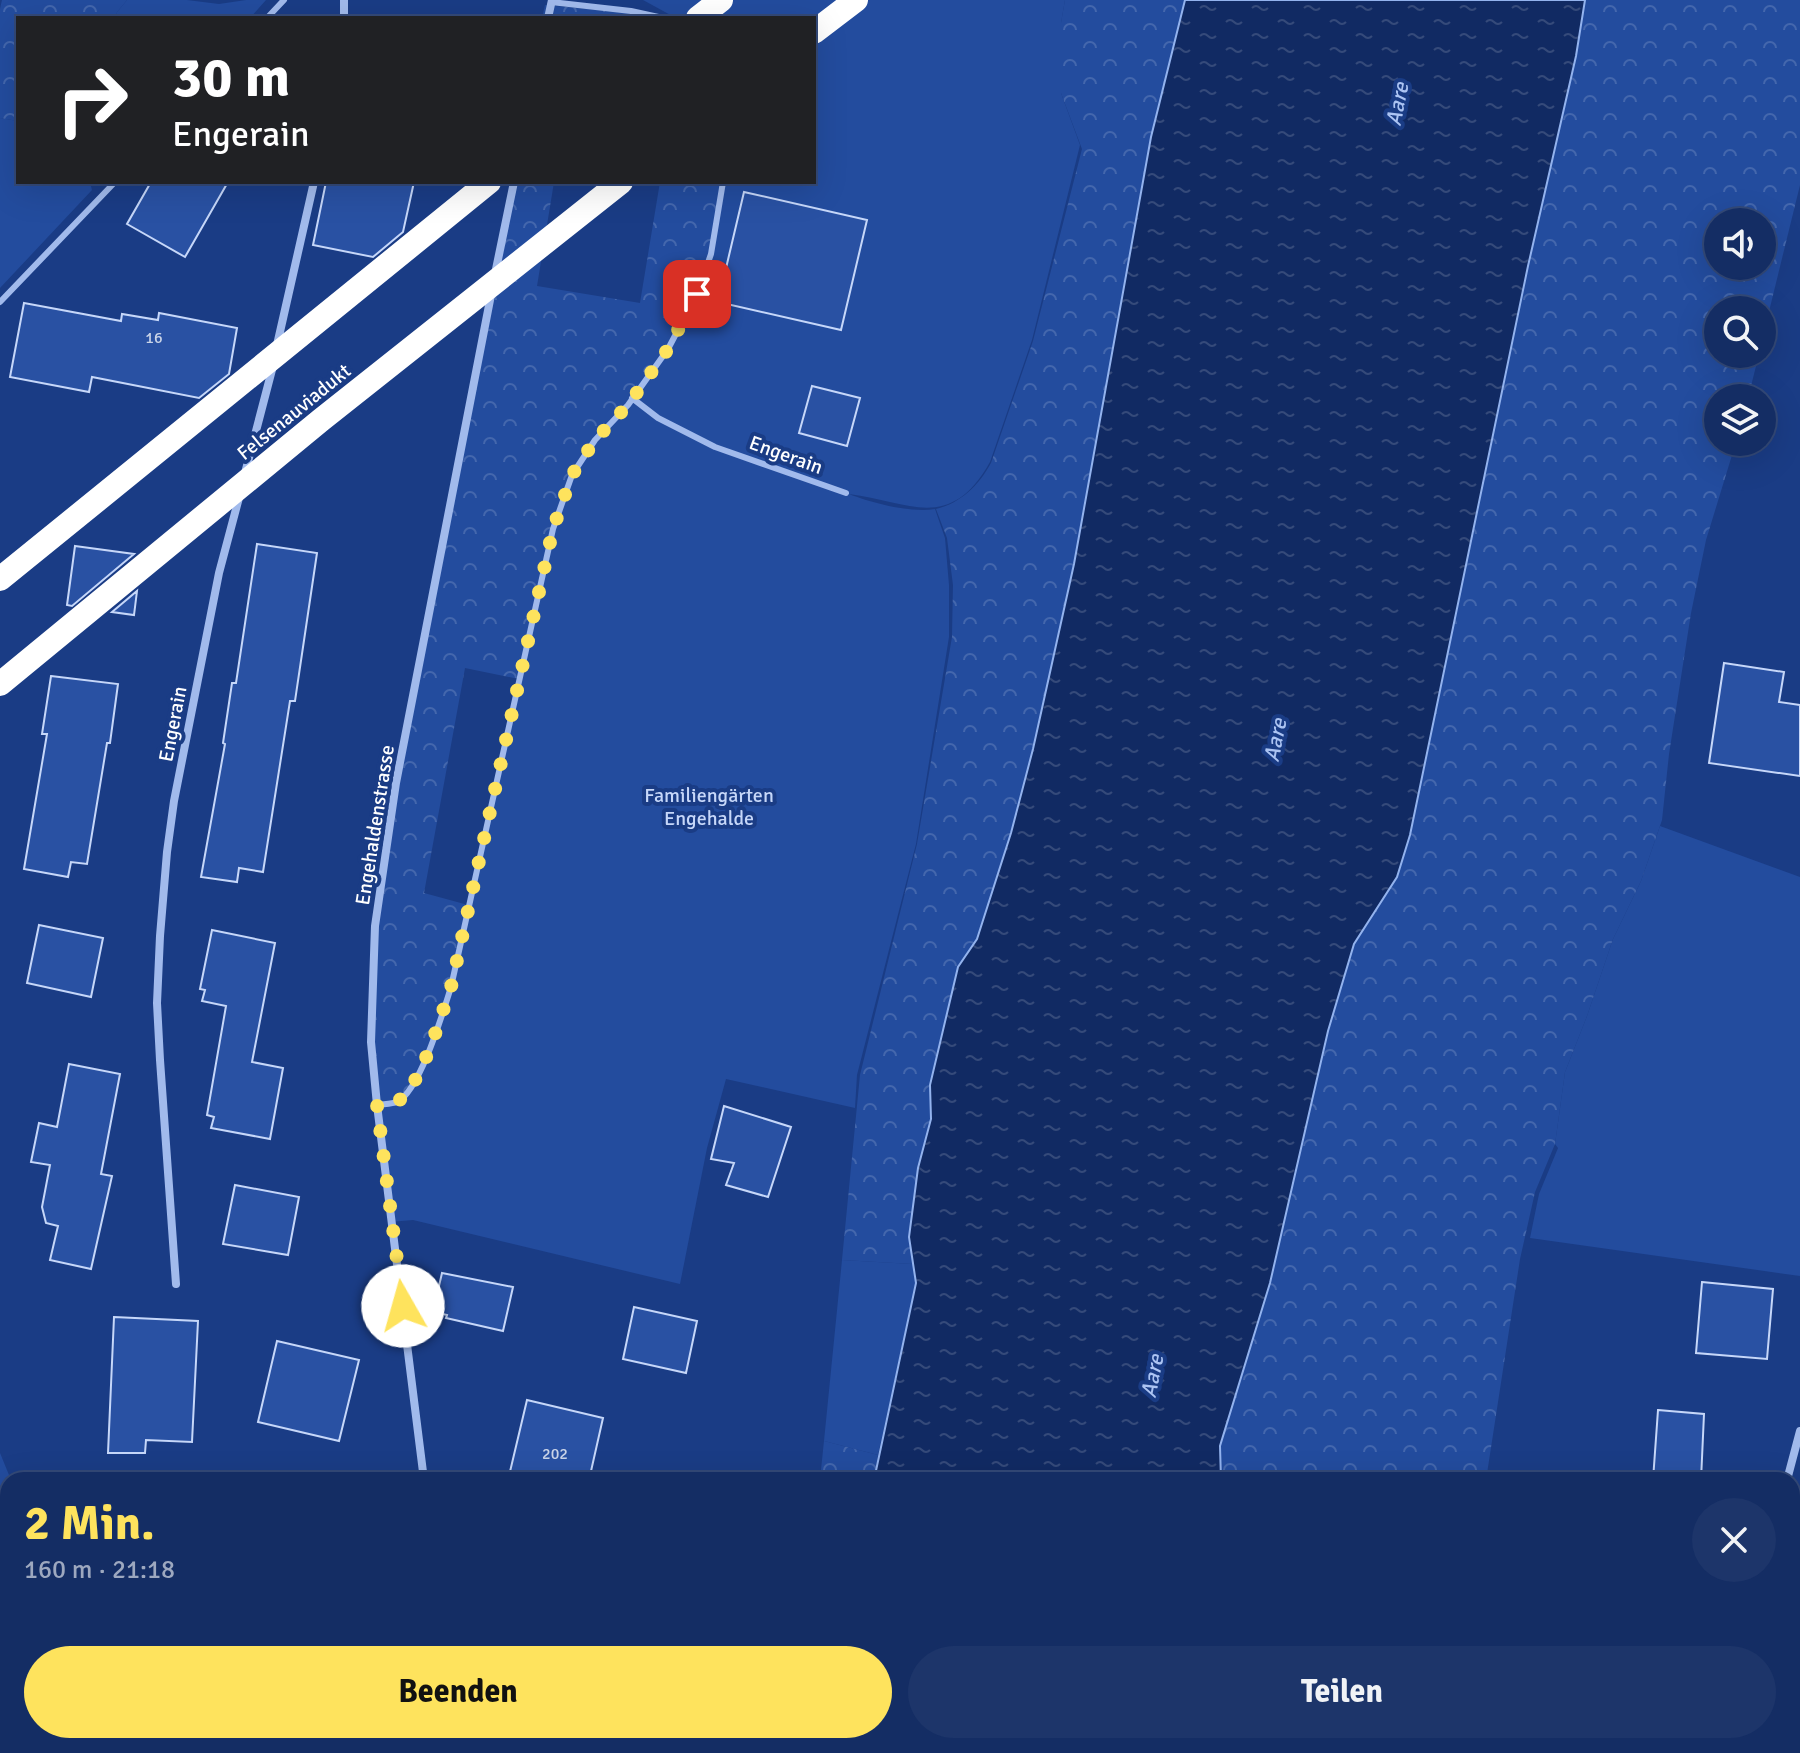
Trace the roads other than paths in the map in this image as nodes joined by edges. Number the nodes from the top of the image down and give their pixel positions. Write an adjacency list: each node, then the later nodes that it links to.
1 (284, 0): 5 (lane)
2 (721, 0): 7 (highway)
3 (856, 0): 8 (highway)
4 (552, 1): 6 (lane)
5 (269, 16)
6 (654, 16)
7 (701, 16)
8 (816, 30)
9 (113, 184): 15 (lane)
10 (314, 184): 21 (street, Engerain)
11 (487, 184): 18 (highway, bridge)
12 (514, 184): 20 (street, Engehaldenstrasse)
13 (618, 184): 19 (highway, Felsenauviadukt, bridge)
14 (723, 184): 16 (lane)
15 (0, 302)
16 (632, 398): 17 (lane, Engerain); 20 (lane)
17 (846, 493)
18 (0, 579)
19 (0, 684)
20 (377, 1105): 23 (street, Engehaldenstrasse)
21 (176, 1284)
22 (1800, 1431): 24 (street)
23 (423, 1472)
24 (1789, 1472)

